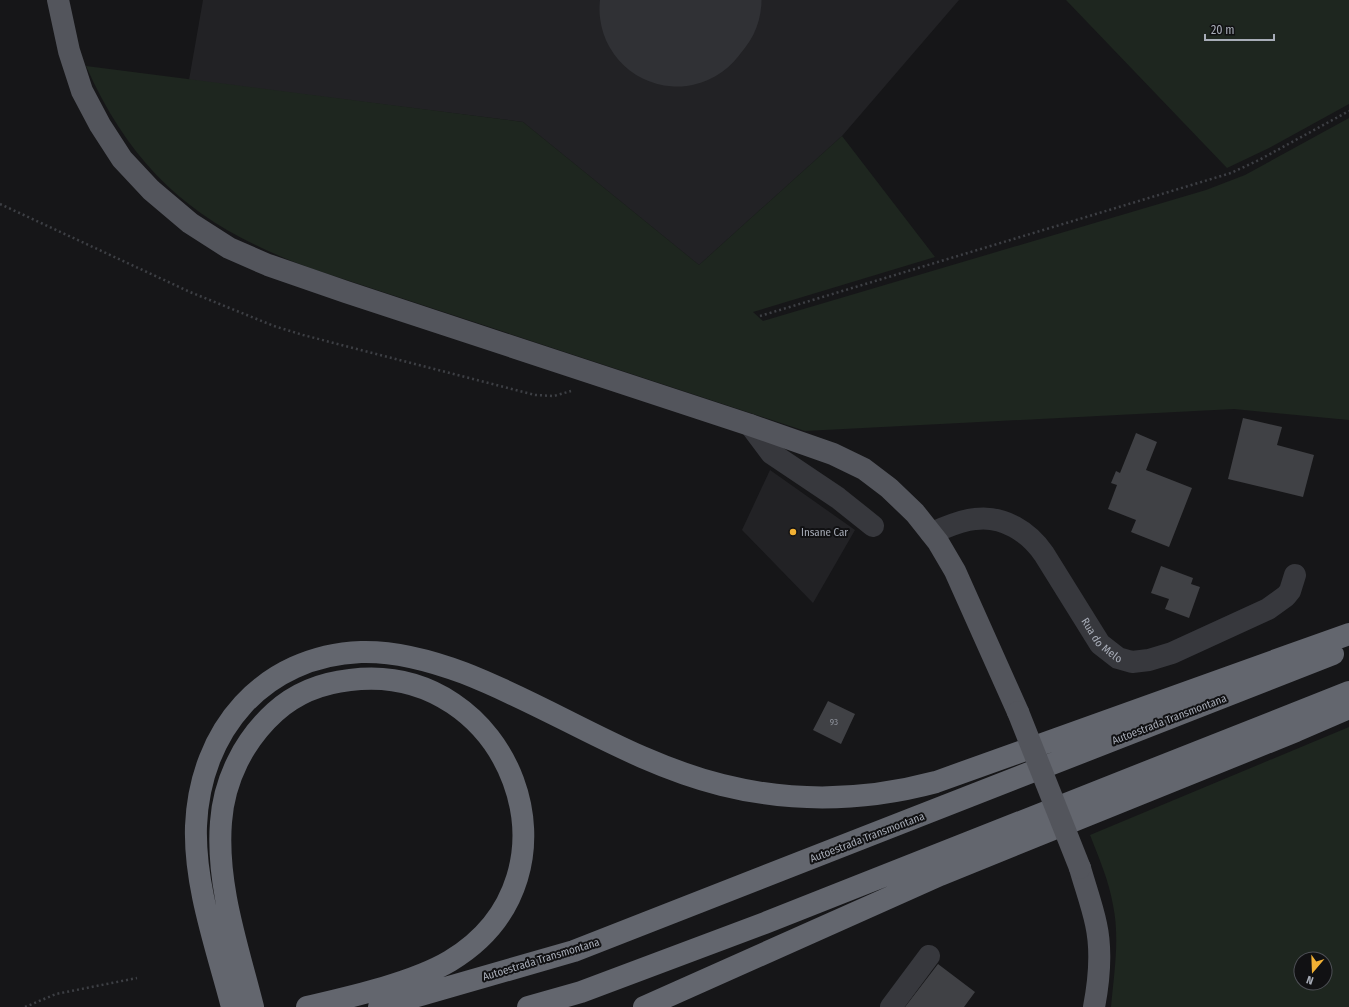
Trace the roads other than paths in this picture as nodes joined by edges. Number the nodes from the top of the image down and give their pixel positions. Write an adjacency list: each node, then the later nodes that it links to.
1 (58, 0): 2 (main road)
2 (750, 424): 3 (street); 4 (main road)
3 (873, 526)
4 (931, 533): 5 (street, Rua do Melo); 18 (main road, bridge)
5 (1295, 575)
6 (1349, 634): 12 (highway)
7 (1349, 648): 14 (highway, Autoestrada Transmontana)
8 (1349, 692): 15 (highway)
9 (1349, 708): 16 (highway)
10 (929, 956): 17 (street)
11 (315, 1005): 13 (highway)
12 (232, 1007)
13 (253, 1007)
14 (379, 1007)
15 (528, 1007)
16 (644, 1007)
17 (891, 1007)
18 (1094, 1007)

